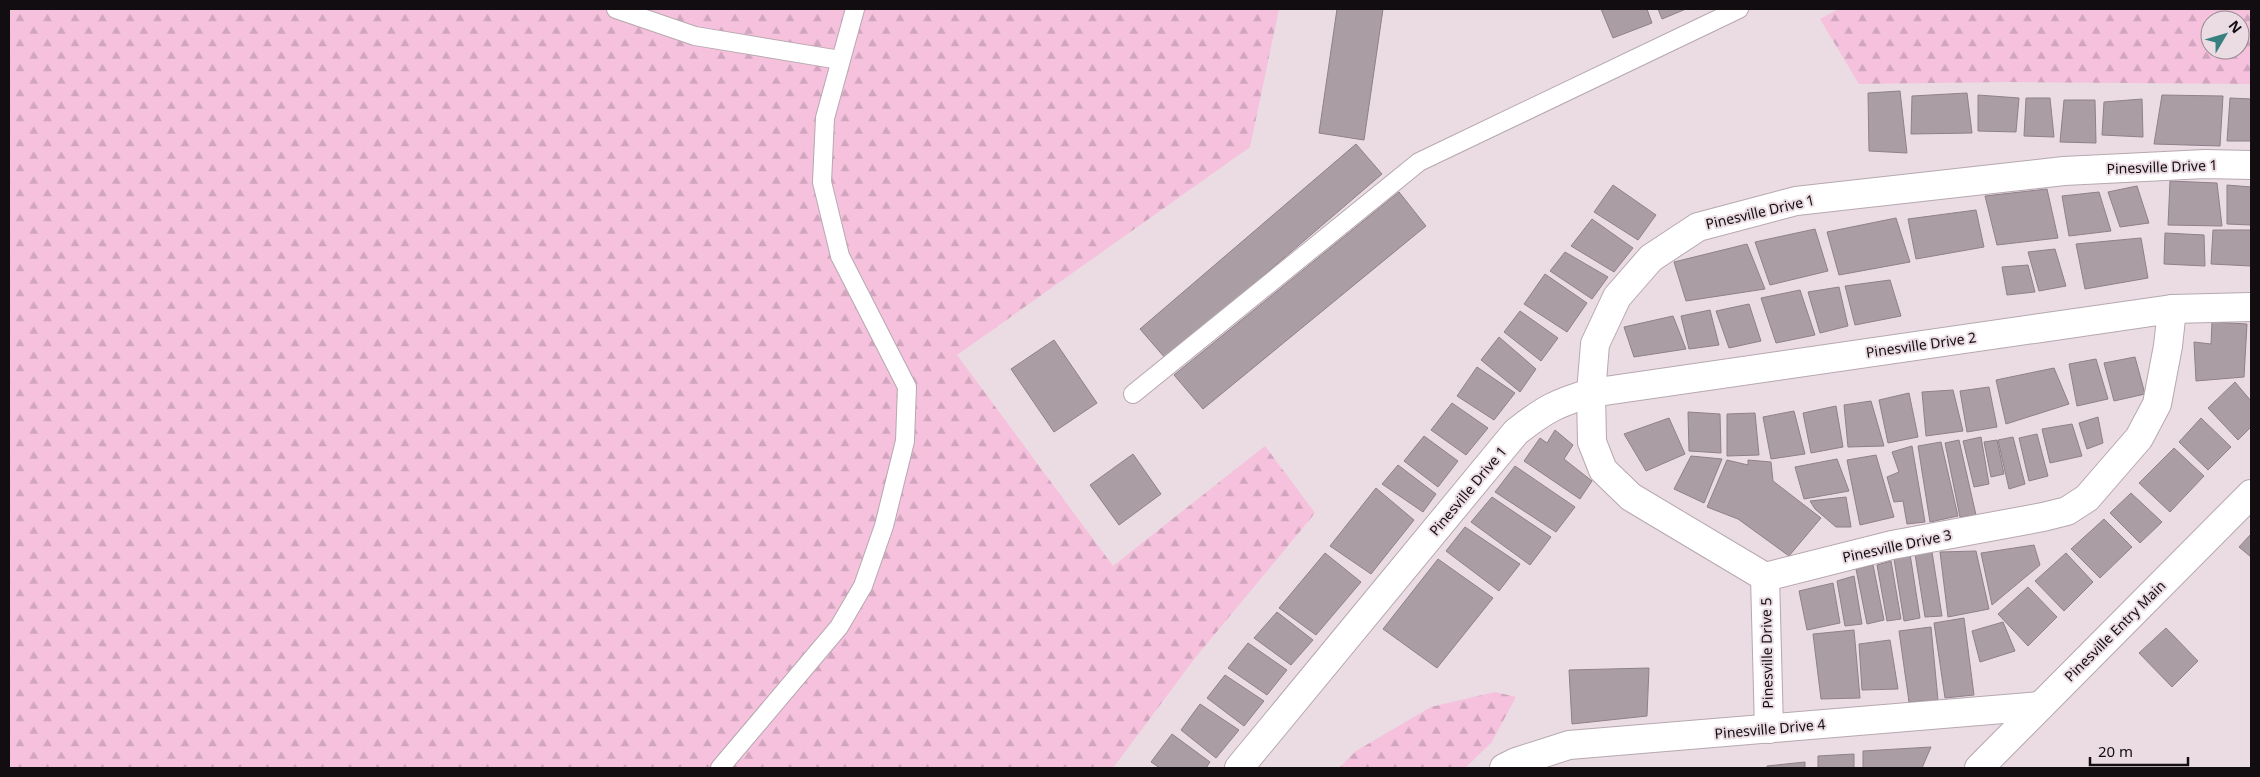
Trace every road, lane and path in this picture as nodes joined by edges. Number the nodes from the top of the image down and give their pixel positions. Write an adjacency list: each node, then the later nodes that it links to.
1 (616, 9): 4 (lane)
2 (855, 9): 4 (lane)
3 (1740, 9): 9 (lane)
4 (840, 60): 14 (lane)
5 (2251, 165): 8 (street, Pinesville Drive 1)
6 (2251, 307): 7 (street, Pinesville Drive 2)
7 (2172, 309): 8 (street, Pinesville Drive 2); 11 (street, Pinesville Drive 3)
8 (1591, 393): 11 (street); 15 (street, Pinesville Drive 1)
9 (1134, 394)
10 (2251, 494): 12 (street, Pinesville Entry Main)
11 (1765, 577): 13 (street, Pinesville Drive 5)
12 (2040, 706): 13 (street, Pinesville Drive 4); 17 (street, Pinesville Entry Main)
13 (1768, 729): 16 (street, Pinesville Drive 4)
14 (720, 768)
15 (1239, 768)
16 (1504, 768)
17 (1979, 768)

